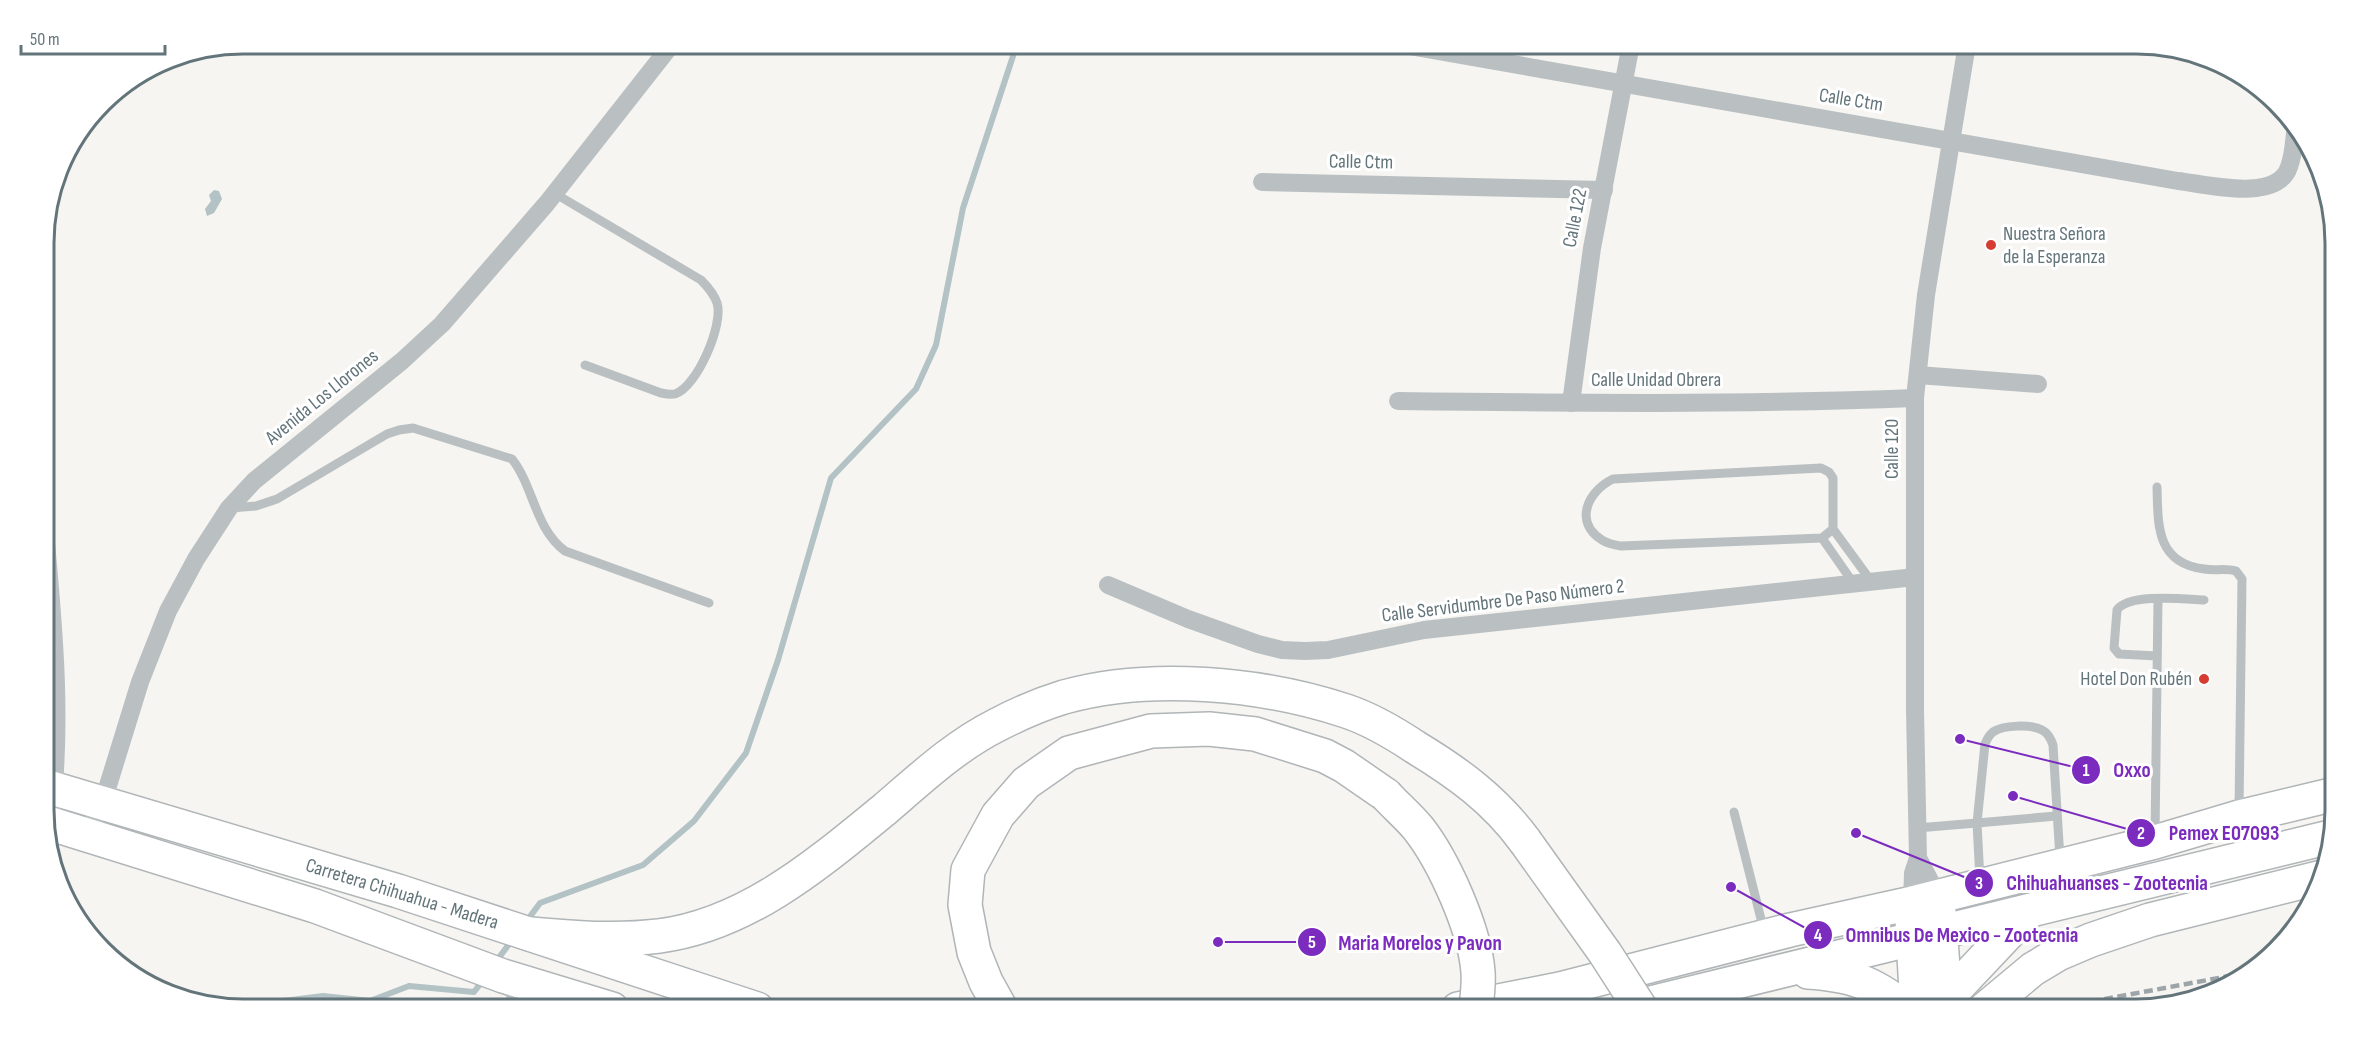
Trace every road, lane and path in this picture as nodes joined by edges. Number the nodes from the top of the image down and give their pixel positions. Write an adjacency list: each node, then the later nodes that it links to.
1 (664, 54): 10 (street, Avenida Los Llorones)
2 (1453, 54): 5 (street, Calle Ctm)
3 (1629, 54): 5 (street, Calle 122)
4 (1965, 54): 6 (street, Calle 120)
5 (1623, 85): 6 (street, Calle Ctm); 9 (street, Calle 122)
6 (1950, 139): 7 (street, Calle Ctm); 12 (street, Calle 120)
7 (2294, 139)
8 (1262, 182): 9 (street, Calle Ctm)
9 (1604, 190): 16 (street, Calle 122)
10 (554, 193): 11 (lane); 18 (street, Avenida Los Llorones)
11 (585, 365)
12 (1918, 375): 13 (street); 14 (street, Calle 120)
13 (2038, 384)
14 (1915, 398): 16 (street, Calle Unidad Obrera); 21 (street, Calle 120)
15 (1398, 401): 16 (street, Calle Unidad Obrera)
16 (1571, 403)
17 (2157, 487): 35 (lane)
18 (229, 508): 26 (lane); 32 (street, Avenida Los Llorones)
19 (1833, 529): 20 (lane); 20 (lane); 22 (lane)
20 (1822, 538): 22 (lane)
21 (1914, 577): 22 (street, Calle Servidumbre De Paso Número 2); 38 (street, Calle 120)
22 (1863, 583): 23 (street, Calle Servidumbre De Paso Número 2)
23 (1108, 585)
24 (2158, 599): 25 (lane); 28 (lane); 28 (lane)
25 (2204, 600)
26 (708, 603)
27 (54, 650): 29 (street)
28 (2157, 656): 41 (lane)
29 (54, 713)
30 (54, 789): 32 (highway, Carretera Chihuahua - Madera)
31 (2325, 797): 35 (highway)
32 (102, 805): 39 (street, Avenida Los Llorones); 49 (highway, Carretera Chihuahua - Madera)
33 (1734, 812): 50 (lane)
34 (2056, 816): 36 (lane); 36 (lane); 43 (lane)
35 (2239, 817): 41 (highway)
36 (1977, 824): 38 (lane); 46 (lane)
37 (55, 828): 39 (highway, Carretera Chihuahua - Madera)
38 (1917, 828): 42 (street, Calle 120)
39 (86, 835): 53 (highway, Carretera Chihuahua - Madera)
40 (2322, 839): 48 (highway)
41 (2155, 842): 43 (highway)
42 (1918, 858): 47 (street, Calle 120); 47 (street, Calle 120)
43 (2060, 866): 44 (highway)
44 (2021, 875): 46 (highway); 48 (highway)
45 (2312, 880): 65 (highway)
46 (1980, 885): 47 (highway)
47 (1925, 900): 50 (highway); 51 (highway)
48 (2029, 912): 51 (highway); 64 (highway)
49 (524, 932): 56 (highway, Carretera Chihuahua - Madera); 60 (highway, bridge)
50 (1765, 936): 59 (highway)
51 (1926, 936): 52 (highway); 63 (highway)
52 (1788, 970): 61 (highway); 62 (highway)
53 (495, 972): 54 (street); 55 (highway, Carretera Chihuahua - Madera)
54 (516, 999)
55 (580, 999)
56 (727, 999)
57 (995, 999): 58 (highway, bridge)
58 (1477, 999)
59 (1509, 999)
60 (1635, 999)
61 (1668, 999)
62 (1892, 999)
63 (1935, 999)
64 (1943, 999)
65 (1997, 999)

